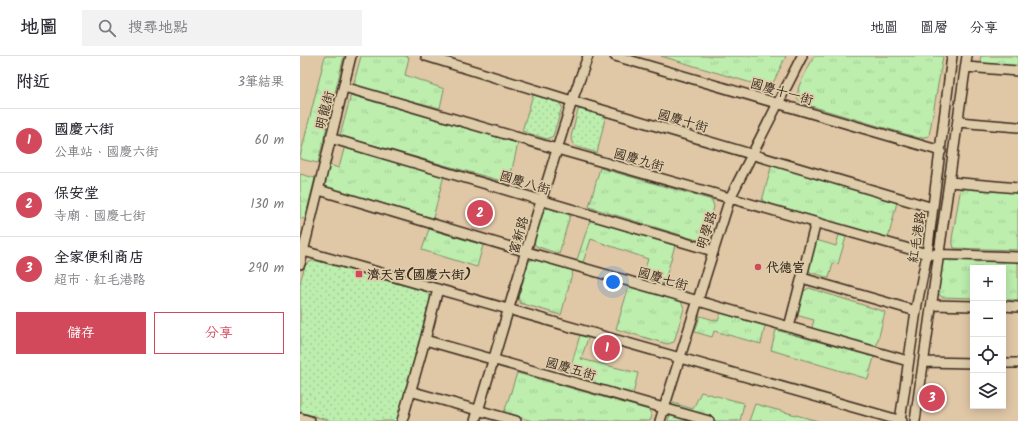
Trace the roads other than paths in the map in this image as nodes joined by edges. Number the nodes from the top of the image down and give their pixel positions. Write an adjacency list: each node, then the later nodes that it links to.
1 (351, 56): 10 (street, 明龍街)
2 (426, 56): 11 (street, 國慶十街)
3 (588, 56): 11 (street, 富新路)
4 (615, 56): 12 (street, 國慶十一街)
5 (802, 56): 12 (street, 明學路)
6 (952, 56): 17 (street, 紅毛港路)
7 (967, 56): 8 (street, 紅毛港路)
8 (966, 67): 9 (street); 13 (street, 紅毛港路)
9 (1018, 71)
10 (344, 87): 15 (street, 明龍街); 16 (street, 國慶九街)
11 (572, 101): 16 (street, 富新路); 18 (street, 國慶十街)
12 (778, 104): 17 (street, 國慶十一街); 18 (street, 明學路)
13 (958, 122): 14 (street); 19 (street, 紅毛港路)
14 (1018, 127)
15 (330, 138): 21 (street, 明龍街); 23 (street, 國慶八街)
16 (557, 149): 22 (street, 國慶九街); 23 (street, 富新路)
17 (941, 151): 24 (street, 紅毛港路)
18 (752, 154): 22 (street, 明學路); 24 (street, 國慶十街)
19 (950, 182): 20 (street); 30 (street, 紅毛港路)
20 (1018, 188)
21 (319, 190): 26 (street, 明龍街); 28 (street, 國慶七街)
22 (730, 198): 25 (street, 國慶九街); 27 (street, 明學路)
23 (541, 201): 27 (street, 國慶八街); 28 (street, 富新路)
24 (933, 208): 29 (street, 紅毛港路)
25 (816, 222): 29 (street, 國慶九街); 33 (street)
26 (302, 250): 32 (street, 明龍街); 34 (street)
27 (713, 251): 35 (street, 明學路)
28 (527, 252): 35 (street, 國慶七街); 40 (street, 富新路)
29 (927, 254): 30 (street, 國慶九街); 41 (street, 紅毛港路)
30 (939, 255): 31 (street, 國慶九街); 36 (street, 紅毛港路)
31 (1018, 257)
32 (300, 264)
33 (802, 278): 41 (street); 42 (street)
34 (438, 289): 40 (street); 43 (street)
35 (697, 301): 42 (street, 國慶七街); 44 (street, 明學路)
36 (932, 305): 37 (street); 47 (street, 紅毛港路)
37 (970, 306)
38 (1006, 306): 39 (street)
39 (1018, 307)
40 (509, 310): 44 (street); 45 (street, 富新路)
41 (916, 311): 46 (street, 紅毛港路)
42 (789, 327): 46 (street, 國慶七街)
43 (425, 340): 45 (street, 國慶五街); 51 (street)
44 (679, 358): 52 (street, 明學路); 61 (street)
45 (493, 360): 52 (street, 國慶五街); 53 (street, 富新路)
46 (908, 361): 61 (street, 紅毛港路)
47 (924, 362): 48 (street); 62 (street, 紅毛港路)
48 (970, 363)
49 (1006, 363): 50 (street)
50 (1018, 363)
51 (410, 391): 53 (street); 56 (street)
52 (664, 408): 59 (street, 明學路); 60 (street, 國慶五街)
53 (478, 410): 57 (street, 富新路); 58 (street)
54 (300, 418): 55 (street)
55 (310, 421)
56 (402, 421)
57 (475, 421)
58 (516, 421)
59 (660, 421)
60 (709, 421)
61 (900, 421)
62 (915, 421)

